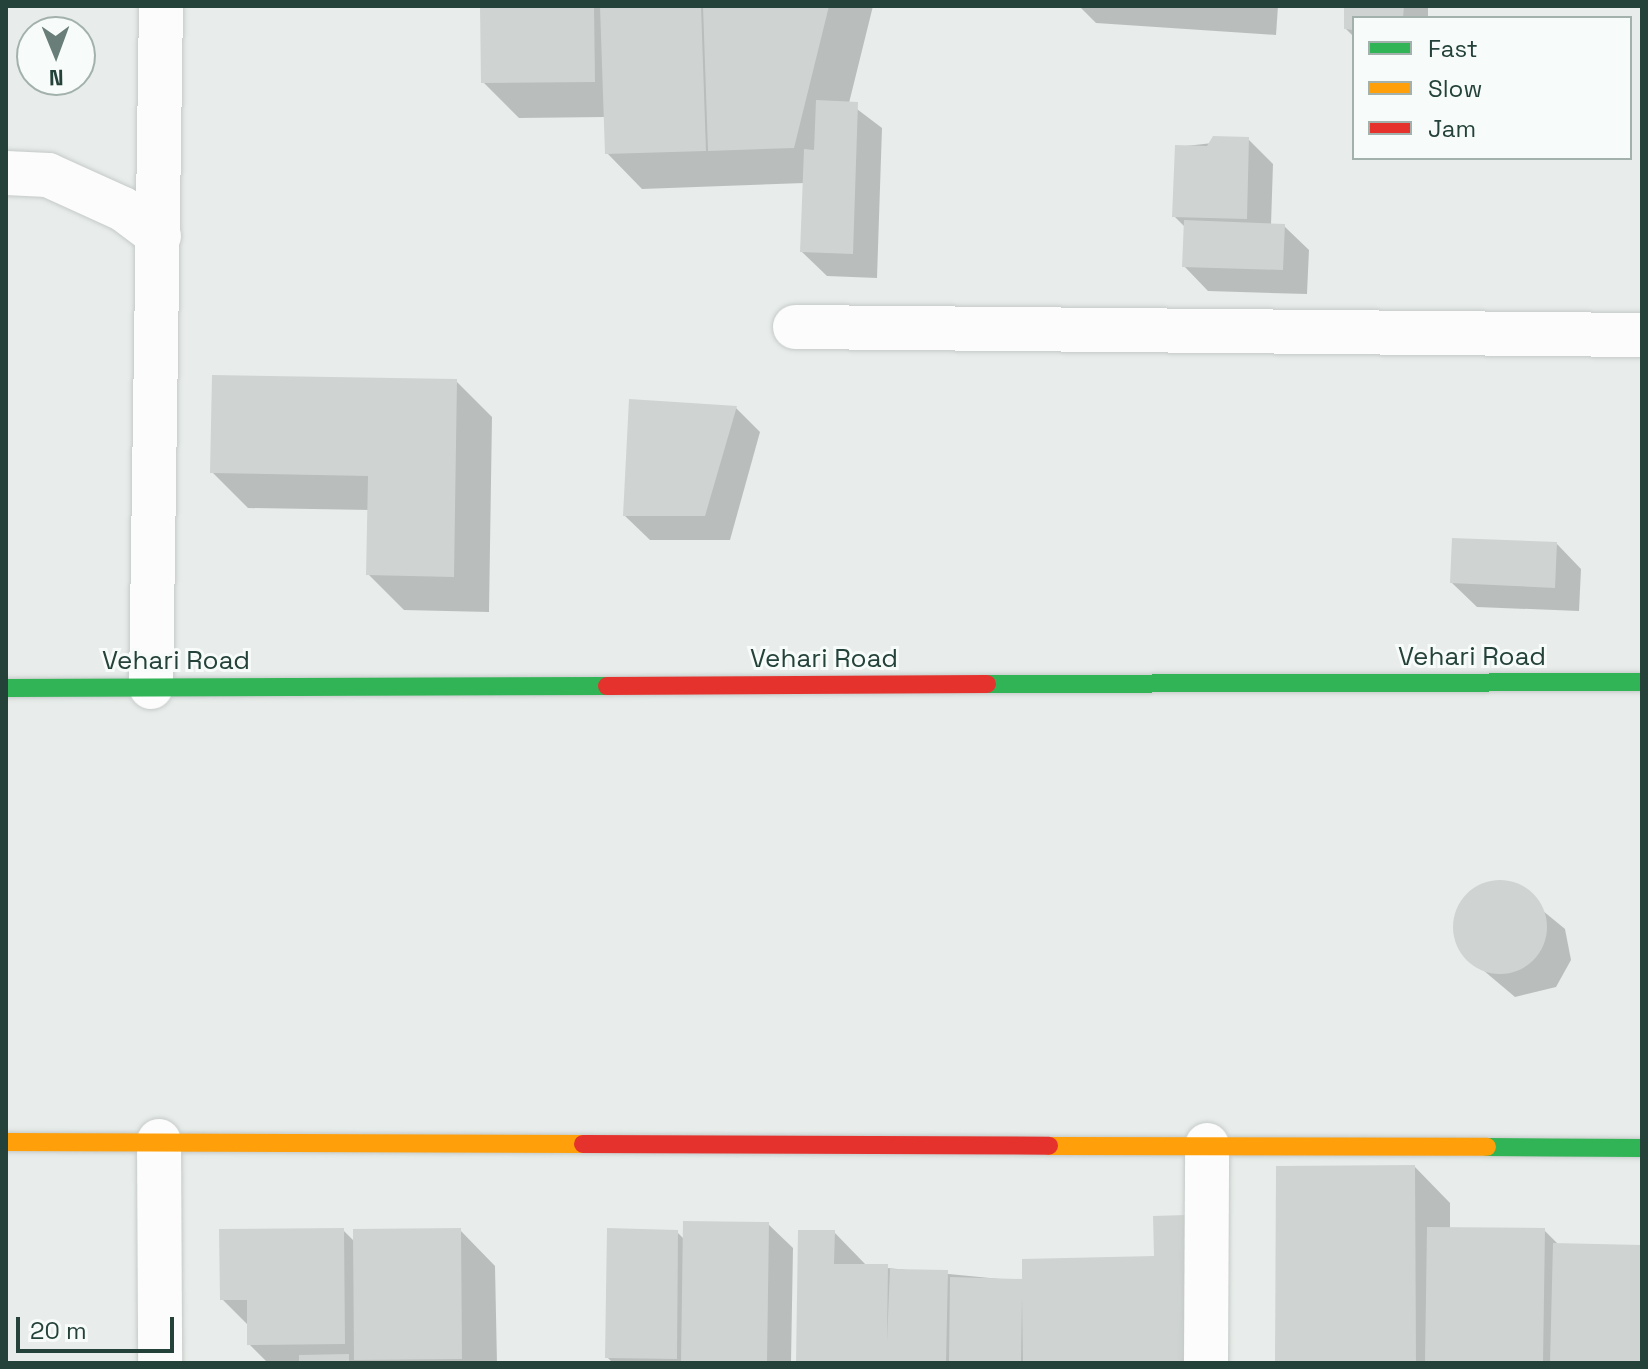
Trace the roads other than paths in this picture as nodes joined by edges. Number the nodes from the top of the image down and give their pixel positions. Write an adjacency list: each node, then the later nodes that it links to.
1 (161, 6): 3 (street)
2 (6, 173): 3 (street)
3 (159, 236): 7 (street)
4 (795, 327): 5 (street)
5 (1642, 335)
6 (1642, 682): 7 (street, Vehari Road)
7 (151, 687): 8 (street, Vehari Road)
8 (6, 688)
9 (159, 1141): 10 (street); 11 (street); 13 (street)
10 (6, 1142)
11 (1207, 1145): 12 (street); 14 (street)
12 (1642, 1148)
13 (160, 1363)
14 (1206, 1363)

